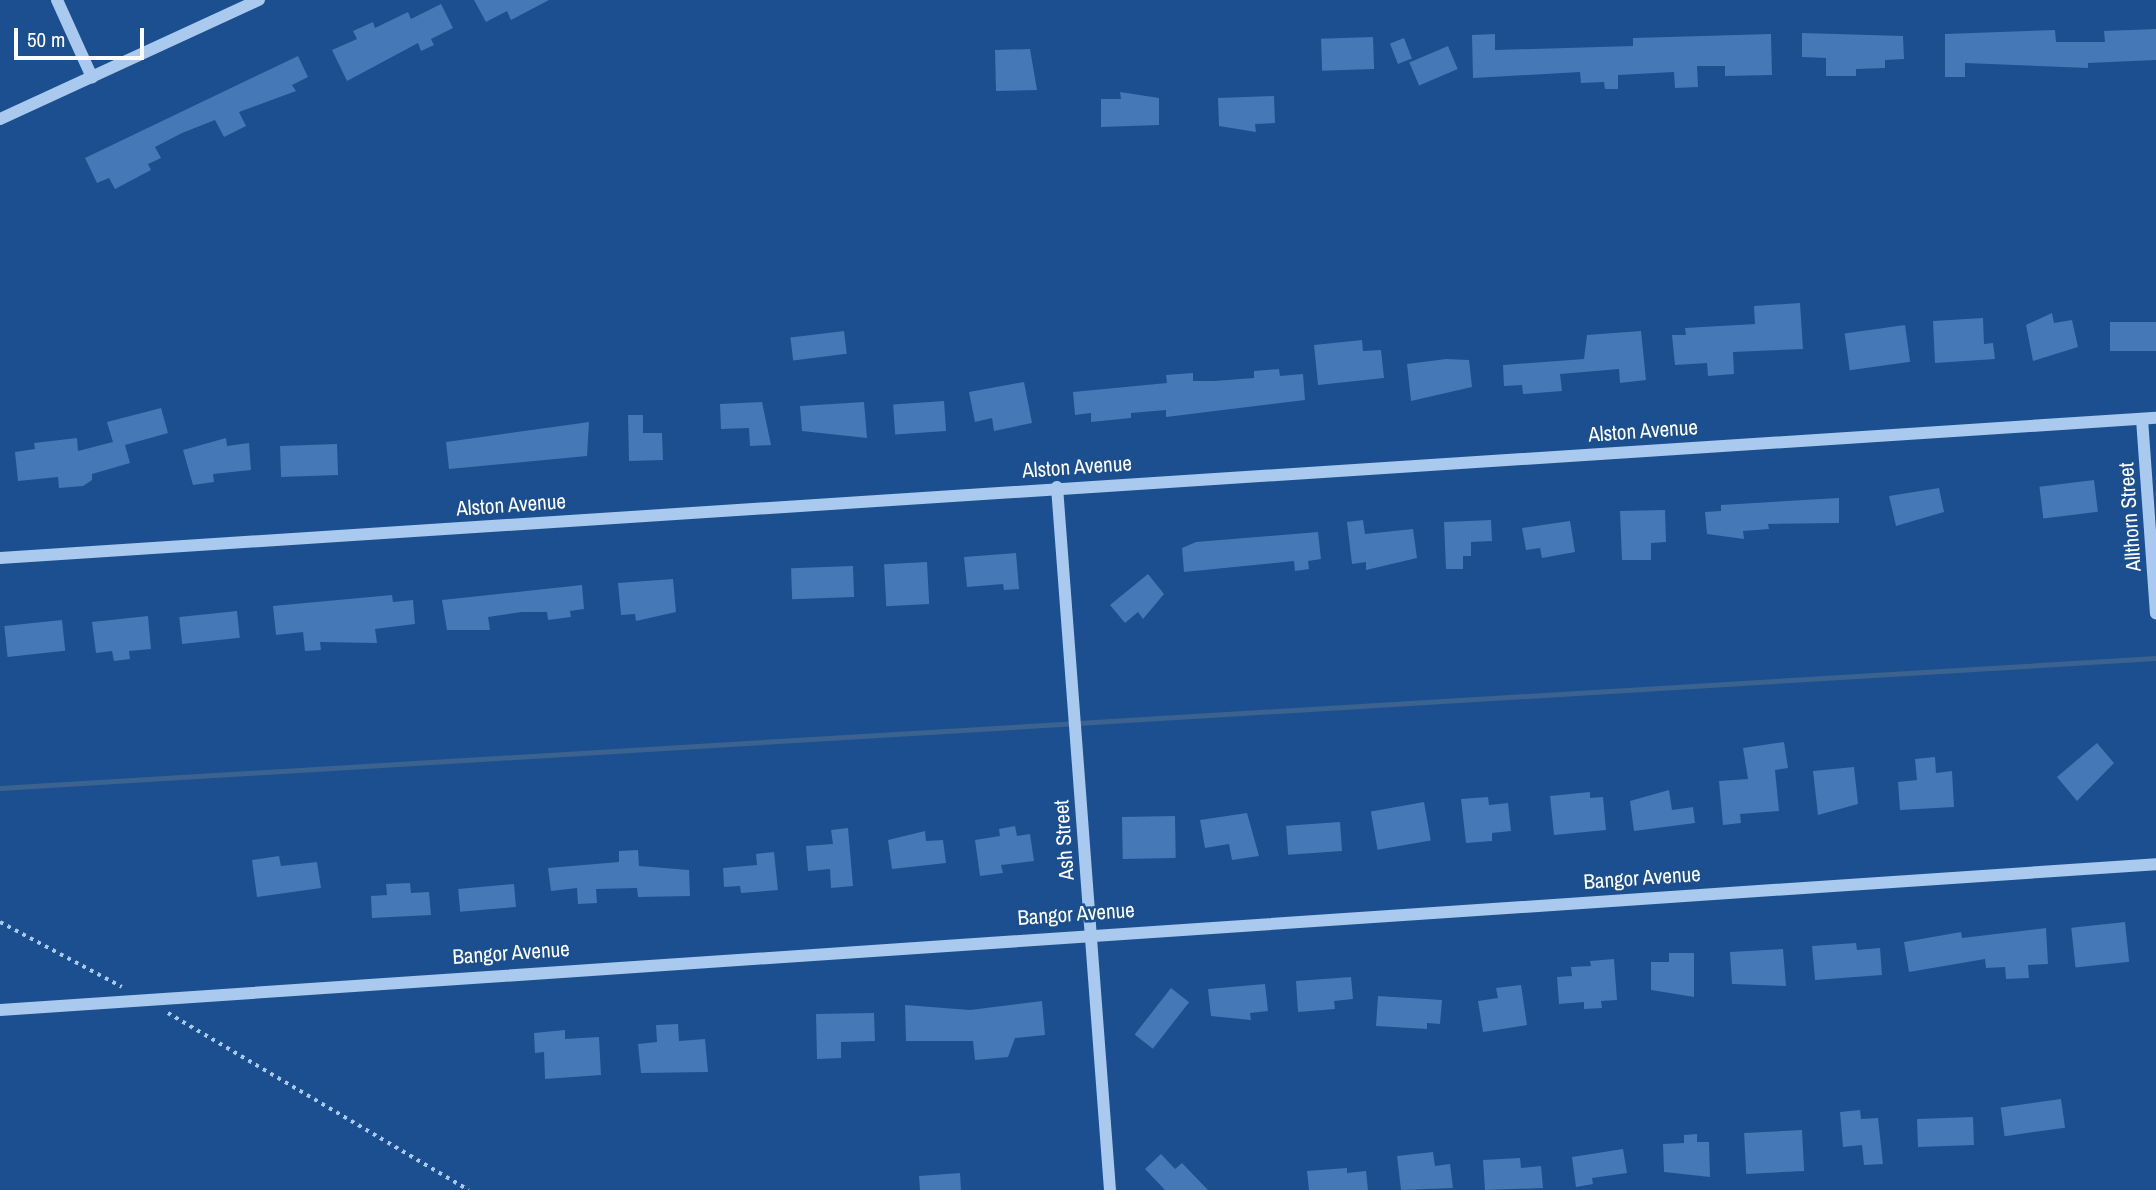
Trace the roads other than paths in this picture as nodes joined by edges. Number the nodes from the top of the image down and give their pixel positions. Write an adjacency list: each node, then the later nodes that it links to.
1 (57, 0): 3 (street)
2 (259, 0): 3 (street)
3 (92, 77): 4 (street)
4 (0, 119)
5 (2149, 418): 6 (street, Alston Avenue); 8 (street, Allthorn Street)
6 (1057, 487): 7 (street, Alston Avenue); 10 (street, Ash Street)
7 (0, 558)
8 (2156, 613)
9 (2156, 864): 10 (street, Bangor Avenue)
10 (1090, 932): 11 (street, Bangor Avenue); 12 (street, Ash Street)
11 (0, 1010)
12 (1110, 1190)

